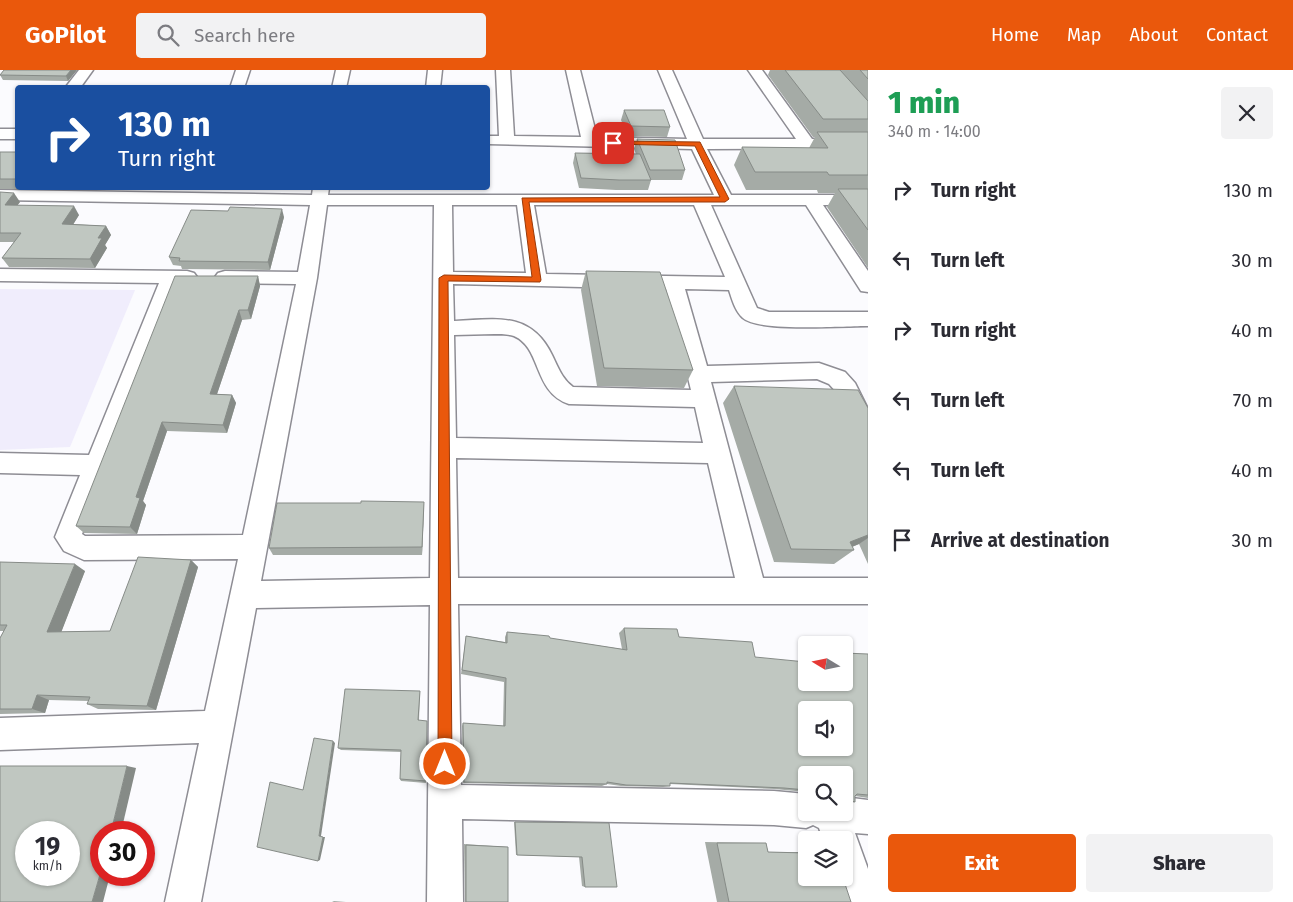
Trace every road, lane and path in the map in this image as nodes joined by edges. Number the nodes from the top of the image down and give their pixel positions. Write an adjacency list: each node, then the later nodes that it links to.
1 (86, 70): 9 (street)
2 (243, 70): 10 (street)
3 (343, 70): 11 (street)
4 (435, 70): 12 (street)
5 (503, 70): 16 (street)
6 (573, 70): 17 (street)
7 (665, 70): 20 (street)
8 (755, 70): 18 (street)
9 (74, 85)
10 (237, 85)
11 (340, 85)
12 (433, 85)
13 (0, 134): 14 (street)
14 (15, 134)
15 (490, 140): 16 (street)
16 (507, 141): 17 (street)
17 (590, 142): 20 (street)
18 (807, 143): 19 (street); 20 (street)
19 (868, 143)
20 (697, 144): 25 (street)
21 (195, 193): 22 (street); 23 (street)
22 (320, 194): 26 (street); 32 (street)
23 (0, 195)
24 (700, 199): 25 (street); 27 (street); 37 (street)
25 (725, 199): 28 (street)
26 (443, 200): 27 (street); 33 (street)
27 (525, 200): 34 (street)
28 (811, 200): 29 (street); 35 (street)
29 (868, 200)
30 (0, 275): 31 (street)
31 (171, 277): 32 (street); 46 (street)
32 (307, 278): 47 (street)
33 (444, 278): 34 (street); 39 (street)
34 (536, 280): 36 (street)
35 (866, 280)
36 (673, 282): 37 (street); 40 (street)
37 (737, 284): 38 (street)
38 (868, 319)
39 (444, 328): 41 (street); 43 (street)
40 (698, 374): 41 (street); 42 (street)
41 (704, 399): 44 (street)
42 (868, 433)
43 (444, 448): 44 (street); 48 (street)
44 (718, 453): 49 (street)
45 (0, 463): 46 (street)
46 (97, 465): 47 (street)
47 (253, 546): 51 (street)
48 (444, 591): 49 (street); 51 (street); 54 (street)
49 (752, 591): 50 (street)
50 (867, 594)
51 (244, 595): 52 (street)
52 (218, 726): 53 (street); 59 (street)
53 (0, 734)
54 (445, 802): 55 (street); 60 (street)
55 (798, 813)
56 (868, 817): 57 (street)
57 (853, 818)
58 (853, 878): 61 (street)
59 (183, 902)
60 (445, 902)
61 (861, 902)

